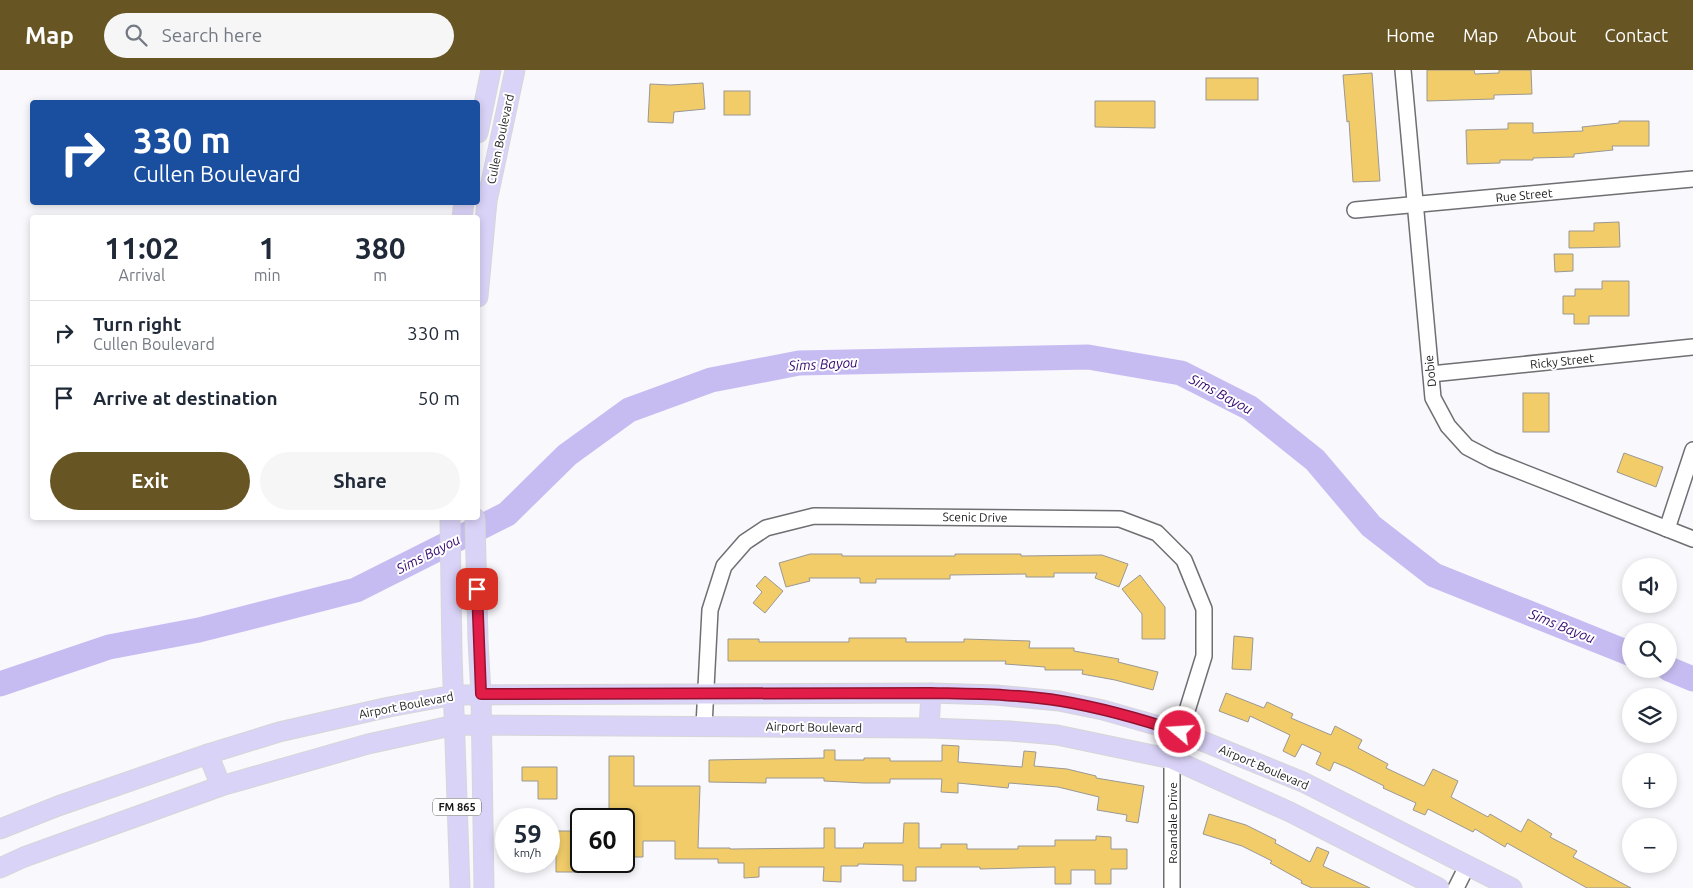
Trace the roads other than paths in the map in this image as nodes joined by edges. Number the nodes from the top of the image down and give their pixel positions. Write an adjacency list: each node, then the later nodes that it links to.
1 (491, 70): 4 (main road, Cullen Boulevard)
2 (515, 70): 8 (main road, Cullen Boulevard)
3 (1403, 70): 6 (street, Dobie)
4 (480, 123)
5 (1693, 179): 6 (street, Rue Street)
6 (1415, 206): 7 (street, Rue Street); 10 (street, Dobie)
7 (1355, 210)
8 (480, 273)
9 (1693, 348): 10 (street, Ricky Street)
10 (1430, 374): 14 (street, Dobie)
11 (1693, 450): 14 (street)
12 (450, 520): 19 (main road, FM 865)
13 (475, 520): 18 (main road, FM 865)
14 (1667, 529): 15 (street, Dobie)
15 (1693, 539)
16 (705, 693): 17 (main road, Airport Boulevard); 18 (main road, Airport Boulevard); 22 (street, Scenic Drive); 24 (street, Scenic Drive)
17 (931, 693): 23 (main road); 24 (main road, Airport Boulevard)
18 (481, 694): 19 (main road, Airport Boulevard); 21 (main road, FM 865)
19 (454, 695): 20 (main road, FM 865); 25 (main road, Airport Boulevard)
20 (455, 725): 21 (main road, Airport Boulevard); 27 (main road, Airport Boulevard); 31 (main road, FM 865)
21 (481, 725): 22 (main road, Airport Boulevard); 32 (main road, FM 865)
22 (704, 726): 23 (main road, Airport Boulevard)
23 (930, 728): 26 (main road, Airport Boulevard)
24 (1180, 732): 26 (street, Scenic Drive); 29 (main road, Airport Boulevard)
25 (208, 754): 27 (main road); 28 (main road, Airport Boulevard)
26 (1172, 759): 33 (street, Roandale Drive); 34 (main road, Airport Boulevard)
27 (221, 786): 30 (main road, Airport Boulevard)
28 (0, 830)
29 (1467, 866): 35 (street); 36 (main road, Airport Boulevard)
30 (0, 868)
31 (460, 888)
32 (484, 888)
33 (1172, 888)
34 (1439, 888)
35 (1456, 888)
36 (1512, 888)

